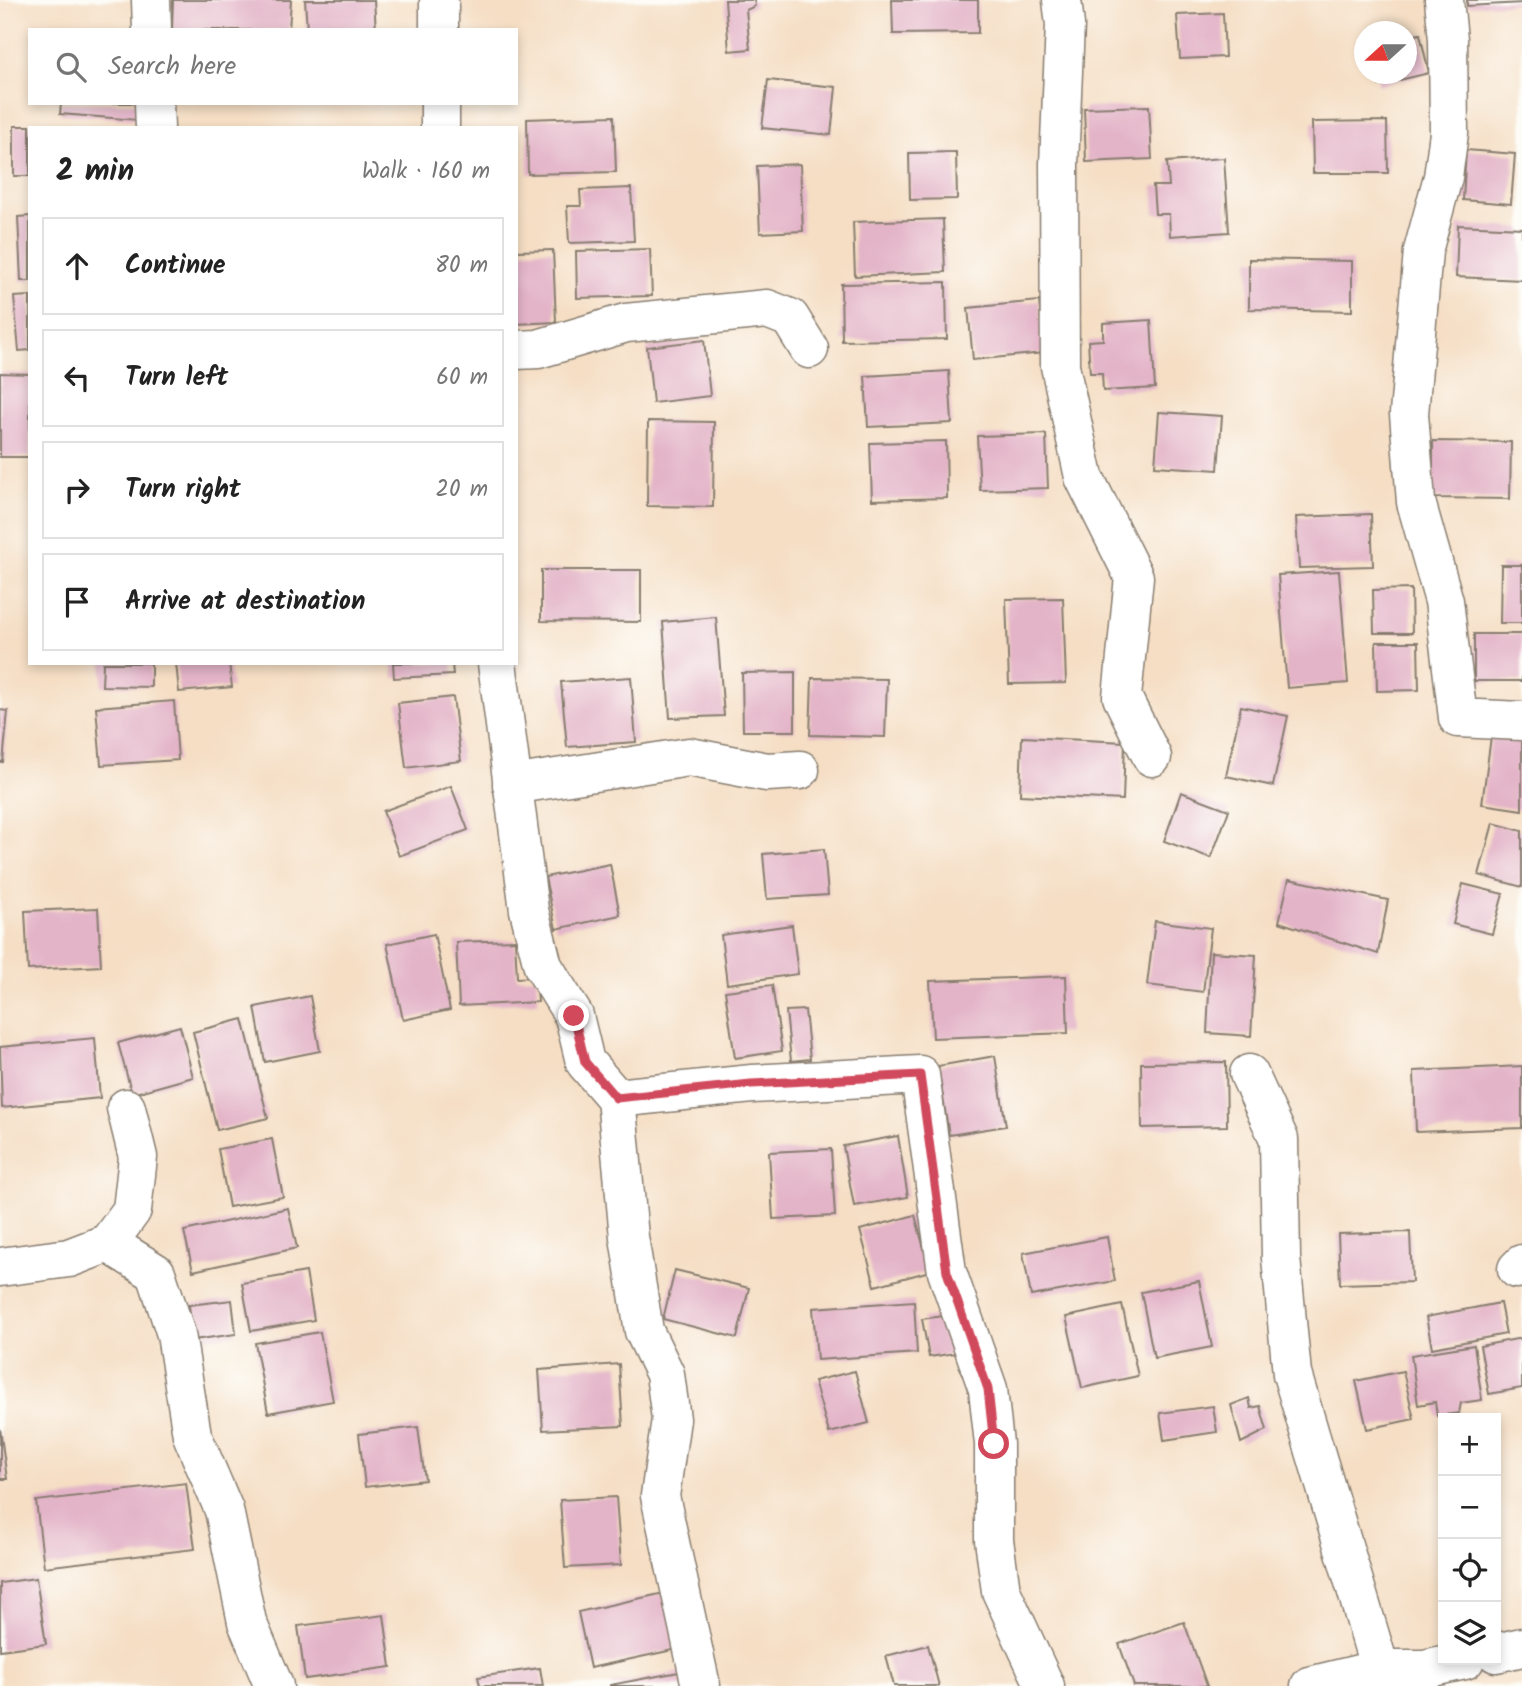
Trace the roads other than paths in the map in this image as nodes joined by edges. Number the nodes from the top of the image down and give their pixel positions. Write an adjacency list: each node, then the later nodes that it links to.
1 (151, 0): 5 (street)
2 (439, 0): 6 (street)
3 (1062, 0): 15 (street)
4 (1444, 0): 14 (street)
5 (152, 28)
6 (439, 28)
7 (154, 105): 9 (street)
8 (440, 105): 10 (street)
9 (155, 126)
10 (440, 126)
11 (809, 349): 12 (street)
12 (518, 350)
13 (497, 665): 17 (street)
14 (1522, 721)
15 (1152, 757)
16 (800, 770): 17 (street)
17 (512, 785): 19 (street)
18 (1249, 1074): 26 (street)
19 (616, 1098): 28 (street); 29 (street)
20 (127, 1108): 21 (street)
21 (108, 1243): 22 (street); 27 (street)
22 (0, 1267)
23 (1522, 1647): 24 (street)
24 (1501, 1652)
25 (1442, 1665): 26 (street)
26 (1380, 1669): 30 (street)
27 (274, 1686)
28 (701, 1686)
29 (1045, 1686)
30 (1310, 1686)

